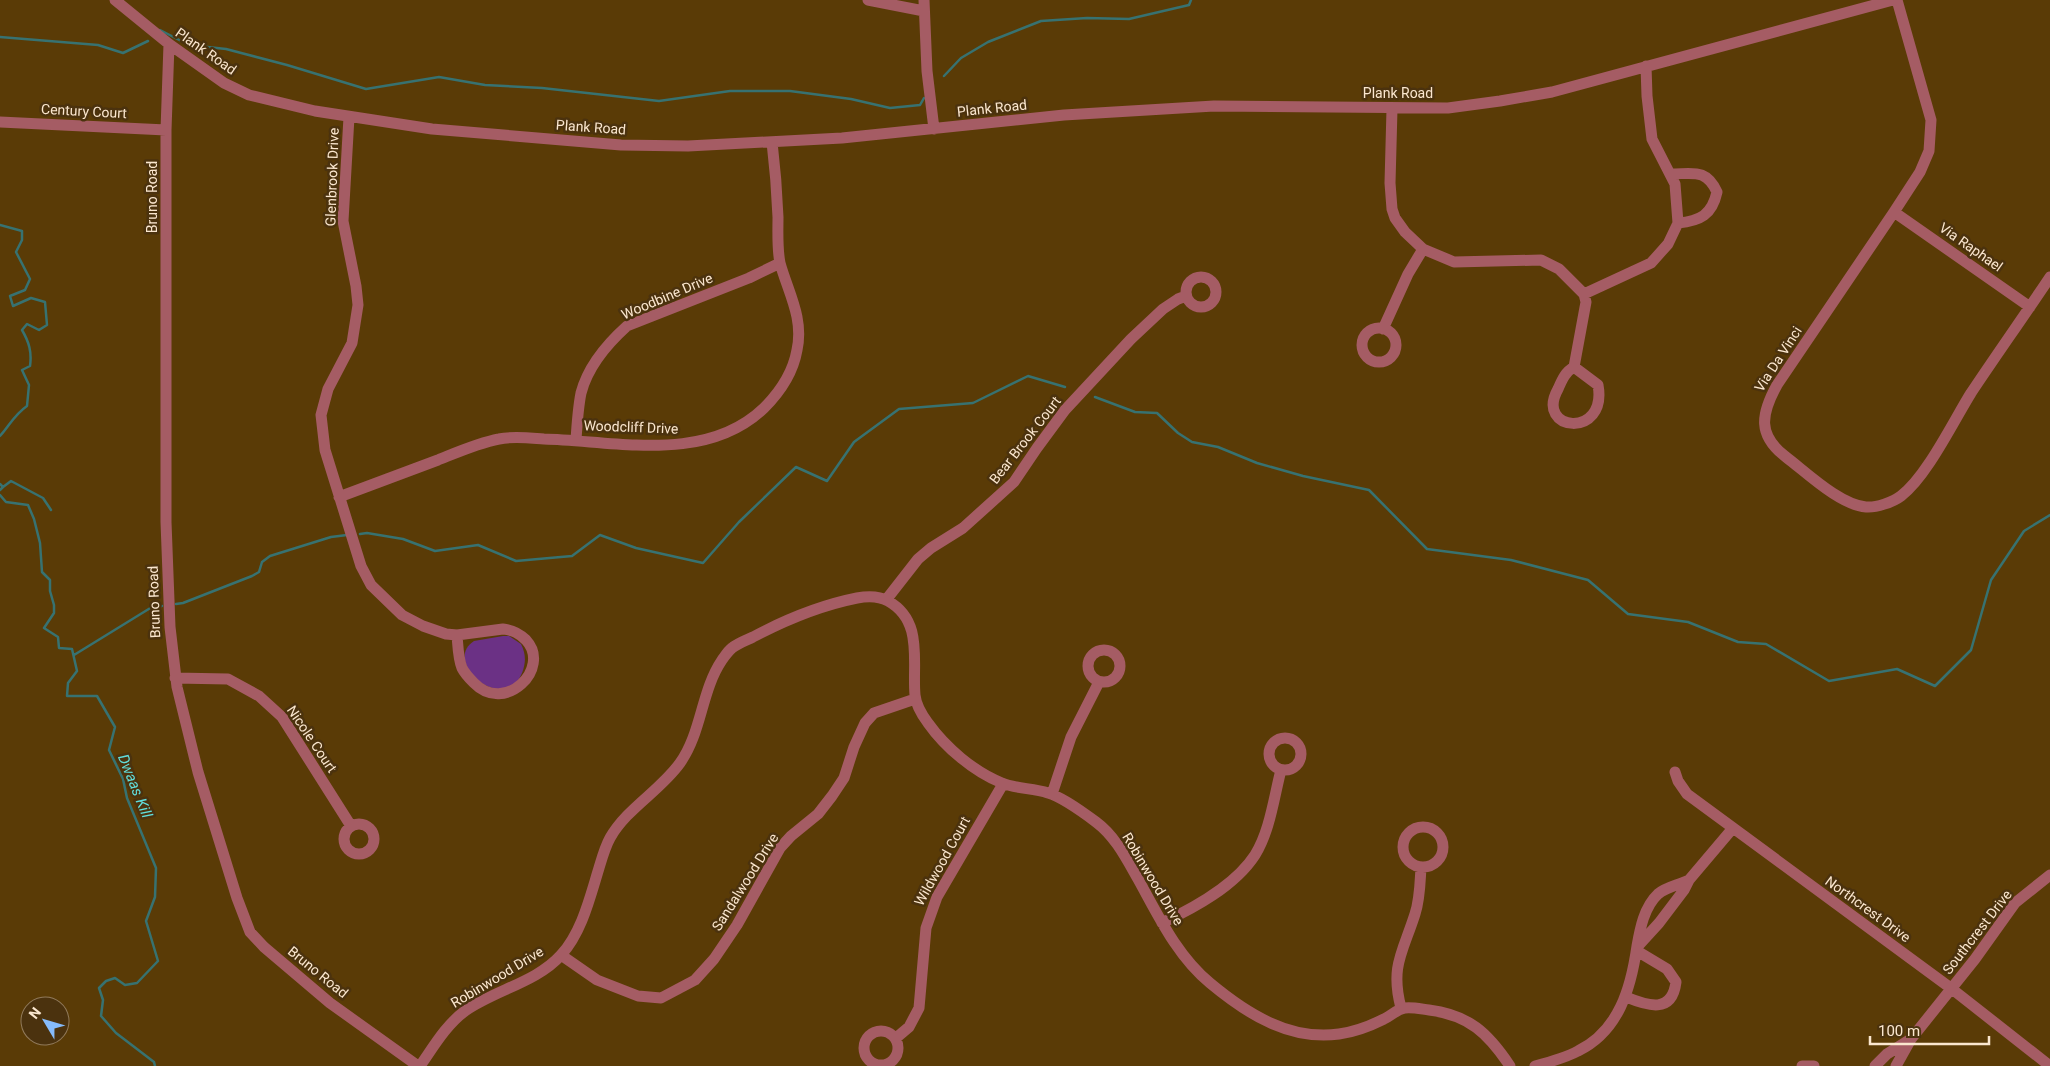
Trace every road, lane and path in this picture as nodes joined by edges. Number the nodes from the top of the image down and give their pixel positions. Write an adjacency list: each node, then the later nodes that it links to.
1 (115, 0): 5 (street, Plank Road)
2 (868, 0): 4 (street)
3 (1895, 0): 6 (street, Plank Road); 14 (street, Via Da Vinci)
4 (924, 5): 10 (street)
5 (169, 44): 8 (street, Plank Road); 11 (street, Bruno Road)
6 (1646, 66): 7 (street, Plank Road); 13 (street)
7 (1392, 108): 10 (street, Plank Road); 16 (street)
8 (350, 117): 12 (street, Plank Road); 25 (street, Glenbrook Drive)
9 (0, 122): 11 (street, Century Court)
10 (934, 129): 12 (street, Plank Road)
11 (166, 130): 28 (street, Bruno Road)
12 (772, 142): 17 (street, Woodcliff Drive)
13 (1670, 174): 15 (street); 15 (street)
14 (1894, 212): 21 (street, Via Raphael); 21 (street, Via Da Vinci)
15 (1678, 223): 19 (street)
16 (1423, 248): 19 (street); 22 (street)
17 (780, 263): 24 (street, Woodbine Drive); 24 (street, Woodcliff Drive)
18 (2050, 278): 21 (street, Via Da Vinci)
19 (1584, 294): 23 (street)
20 (1186, 296): 26 (street, Bear Brook Court)
21 (2030, 306)
22 (1383, 329)
23 (1574, 368): 23 (street)
24 (576, 440): 25 (street, Woodcliff Drive)
25 (339, 497): 27 (street, Glenbrook Drive)
26 (886, 600): 30 (street, Robinwood Drive); 42 (street, Robinwood Drive)
27 (457, 634): 27 (street)
28 (175, 678): 35 (street, Nicole Court); 48 (street, Bruno Road)
29 (1099, 682): 34 (street)
30 (915, 698): 33 (street, Robinwood Drive); 42 (street, Sandalwood Drive)
31 (1281, 770): 40 (street)
32 (1675, 772): 36 (street, Northcrest Drive)
33 (1003, 784): 34 (street, Robinwood Drive); 46 (street, Wildwood Court)
34 (1052, 794): 40 (street, Robinwood Drive)
35 (351, 826)
36 (1733, 828): 39 (street); 43 (street, Northcrest Drive)
37 (1421, 867): 45 (street)
38 (2050, 875): 43 (street, Southcrest Drive)
39 (1689, 880): 41 (street); 41 (street)
40 (1162, 923): 45 (street, Robinwood Drive)
41 (1637, 949): 44 (street); 44 (street)
42 (561, 955): 48 (street, Robinwood Drive)
43 (1952, 989): 47 (street); 55 (street, Northcrest Drive)
44 (1626, 996): 50 (street)
45 (1401, 1008): 49 (street)
46 (896, 1038)
47 (1911, 1039): 53 (street); 54 (street)
48 (419, 1066)
49 (1510, 1066)
50 (1535, 1066)
51 (1802, 1066): 52 (street)
52 (1814, 1066)
53 (1875, 1066)
54 (1896, 1066)
55 (2050, 1066)

